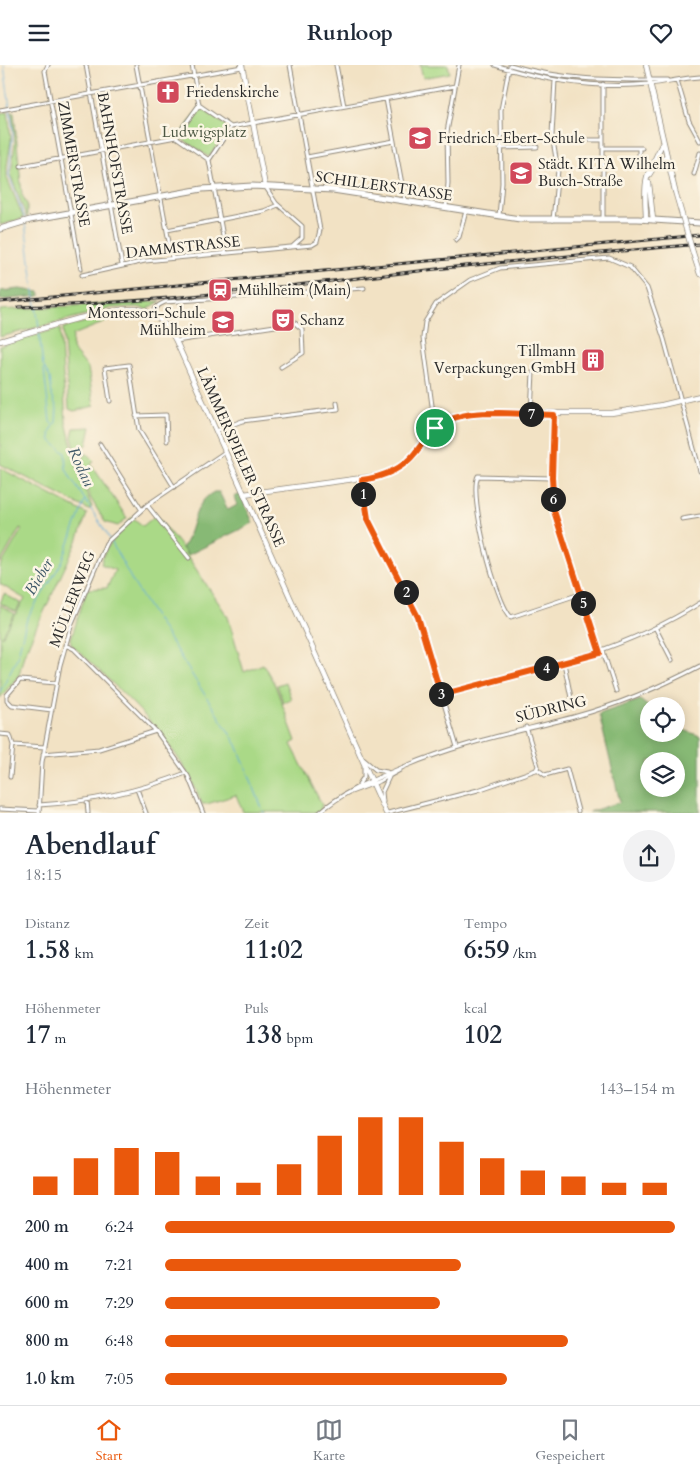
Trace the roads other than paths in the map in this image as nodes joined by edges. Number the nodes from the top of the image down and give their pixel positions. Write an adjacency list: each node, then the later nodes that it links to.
1 (48, 65): 22 (street, ZIMMERSTRASSE)
2 (86, 65): 20 (street, BAHNHOFSTRASSE)
3 (136, 65): 18 (street)
4 (192, 65): 12 (street)
5 (290, 65): 26 (street)
6 (336, 65): 24 (street)
7 (459, 65): 19 (street)
8 (495, 65): 11 (street)
9 (647, 65): 15 (main road)
10 (242, 66): 12 (street); 27 (main road)
11 (509, 66): 14 (street); 35 (street)
12 (194, 76): 18 (street); 23 (street)
13 (700, 77): 16 (street)
14 (556, 79): 17 (street); 68 (street)
15 (649, 80): 16 (street); 17 (street); 36 (main road)
16 (677, 80): 33 (street)
17 (603, 83): 31 (street)
18 (140, 86): 20 (street); 34 (street)
19 (454, 86): 21 (street); 60 (street)
20 (92, 94): 22 (street); 41 (street, BAHNHOFSTRASSE)
21 (386, 99): 24 (street); 32 (street)
22 (51, 101): 25 (street); 44 (street, ZIMMERSTRASSE)
23 (199, 105): 28 (street); 29 (street)
24 (344, 107): 26 (street)
25 (2, 110)
26 (299, 115): 27 (street); 43 (street)
27 (253, 123): 28 (street); 53 (main road)
28 (231, 127): 46 (street)
29 (176, 137): 34 (street); 46 (street)
30 (569, 140): 31 (street)
31 (602, 140): 40 (street)
32 (394, 141): 43 (street); 57 (street)
33 (700, 141)
34 (151, 142): 41 (street); 56 (street)
35 (500, 142): 37 (street); 39 (street)
36 (662, 142): 45 (main road); 47 (main road)
37 (467, 143)
38 (538, 147): 39 (street)
39 (500, 148): 63 (street)
40 (603, 148): 50 (street); 65 (street)
41 (102, 151): 44 (street); 58 (street, BAHNHOFSTRASSE)
42 (700, 153): 51 (street)
43 (307, 157): 55 (street)
44 (62, 159): 48 (street); 62 (street, ZIMMERSTRASSE)
45 (667, 159): 47 (main road); 49 (main road); 52 (main road)
46 (209, 160): 54 (street)
47 (653, 162): 66 (main road)
48 (21, 166)
49 (653, 168): 52 (main road); 67 (main road)
50 (639, 169)
51 (694, 174)
52 (671, 176): 78 (main road, bridge)
53 (265, 186): 54 (main road, SCHILLERSTRASSE); 55 (main road, SCHILLERSTRASSE); 59 (street)
54 (214, 187): 56 (main road, SCHILLERSTRASSE); 64 (street)
55 (312, 188): 57 (main road, SCHILLERSTRASSE); 73 (street, DAMMSTRASSE)
56 (161, 197): 58 (main road, SCHILLERSTRASSE); 71 (street)
57 (405, 200): 60 (main road, SCHILLERSTRASSE)
58 (112, 205): 62 (main road, SCHILLERSTRASSE); 76 (street, BAHNHOFSTRASSE)
59 (278, 205): 64 (street); 73 (street)
60 (446, 207): 61 (main road, SCHILLERSTRASSE)
61 (466, 211): 63 (main road, SCHILLERSTRASSE); 72 (street)
62 (71, 213): 70 (main road, SCHILLERSTRASSE); 77 (street, ZIMMERSTRASSE)
63 (498, 217): 68 (main road, SCHILLERSTRASSE)
64 (220, 219): 71 (street); 74 (street)
65 (603, 219): 66 (main road, SCHILLERSTRASSE); 68 (main road, SCHILLERSTRASSE)
66 (646, 220): 67 (main road, SCHILLERSTRASSE)
67 (653, 220): 69 (main road, SCHILLERSTRASSE)
68 (553, 221)
69 (700, 223)
70 (0, 229)
71 (167, 230): 75 (street)
72 (456, 240)
73 (288, 247): 74 (street, DAMMSTRASSE)
74 (226, 253): 75 (street, DAMMSTRASSE)
75 (172, 258): 76 (street, DAMMSTRASSE)
76 (122, 265): 79 (street, DAMMSTRASSE)
77 (81, 269)
78 (700, 274)
79 (82, 275)
80 (364, 288): 81 (street)
81 (151, 314): 82 (main road); 83 (main road, LÄMMERSPIELER STRASSE)
82 (0, 341)
83 (176, 341): 84 (street); 94 (main road, LÄMMERSPIELER STRASSE)
84 (281, 367)
85 (533, 371): 90 (street)
86 (700, 396): 88 (main road)
87 (110, 401): 92 (street)
88 (681, 401): 91 (main road); 93 (street); 98 (street)
89 (337, 403): 94 (street)
90 (531, 414): 91 (main road); 93 (main road)
91 (554, 415): 99 (street)
92 (136, 416): 95 (street); 101 (street)
93 (435, 428): 100 (main road)
94 (216, 431): 97 (main road, LÄMMERSPIELER STRASSE)
95 (167, 441)
96 (100, 444): 104 (street)
97 (226, 452): 101 (street, MÜLLERWEG); 102 (main road, LÄMMERSPIELER STRASSE)
98 (700, 471)
99 (552, 477): 108 (street); 108 (street)
100 (362, 480): 102 (main road); 118 (street)
101 (174, 487): 103 (street, MÜLLERWEG)
102 (244, 494): 128 (main road, LÄMMERSPIELER STRASSE)
103 (147, 505): 104 (street, MÜLLERWEG); 107 (street)
104 (141, 509): 111 (street, MÜLLERWEG)
105 (700, 516): 106 (street)
106 (682, 519)
107 (189, 558)
108 (580, 594): 112 (street)
109 (700, 603): 110 (street)
110 (656, 629): 112 (street); 113 (street)
111 (65, 645): 116 (street, MÜLLERWEG); 122 (street)
112 (601, 652): 114 (street); 117 (street)
113 (672, 661)
114 (564, 663): 118 (street); 119 (street)
115 (700, 666): 121 (street, SÜDRING)
116 (56, 683): 120 (street, MÜLLERWEG); 120 (street)
117 (616, 691)
118 (441, 695): 126 (street)
119 (571, 698)
120 (52, 711): 125 (street, MÜLLERWEG)
121 (526, 727): 126 (street, SÜDRING); 129 (street)
122 (156, 731): 127 (street); 130 (street)
123 (0, 734): 124 (street)
124 (13, 745): 125 (street); 132 (street)
125 (45, 747): 127 (street, MÜLLERWEG)
126 (458, 747): 131 (street, SÜDRING)
127 (43, 754): 138 (street, MÜLLERWEG)
128 (363, 759): 131 (street); 133 (main road, LÄMMERSPIELER STRASSE); 134 (street)
129 (538, 769): 141 (street); 147 (street)
130 (186, 773): 135 (street); 145 (street)
131 (391, 773): 133 (street, SÜDRING); 139 (street)
132 (10, 777)
133 (373, 781): 134 (street); 136 (street); 139 (main road, LÄMMERSPIELER STRASSE)
134 (357, 786): 136 (street)
135 (137, 789): 137 (street); 144 (street)
136 (345, 794): 146 (street)
137 (87, 800): 138 (street); 143 (street)
138 (39, 805): 142 (street, MÜLLERWEG)
139 (383, 805): 147 (main road, LÄMMERSPIELER STRASSE)
140 (0, 809): 142 (street)
141 (578, 811)
142 (39, 812)
143 (88, 813)
144 (146, 813)
145 (203, 813)
146 (319, 813)
147 (387, 813)

